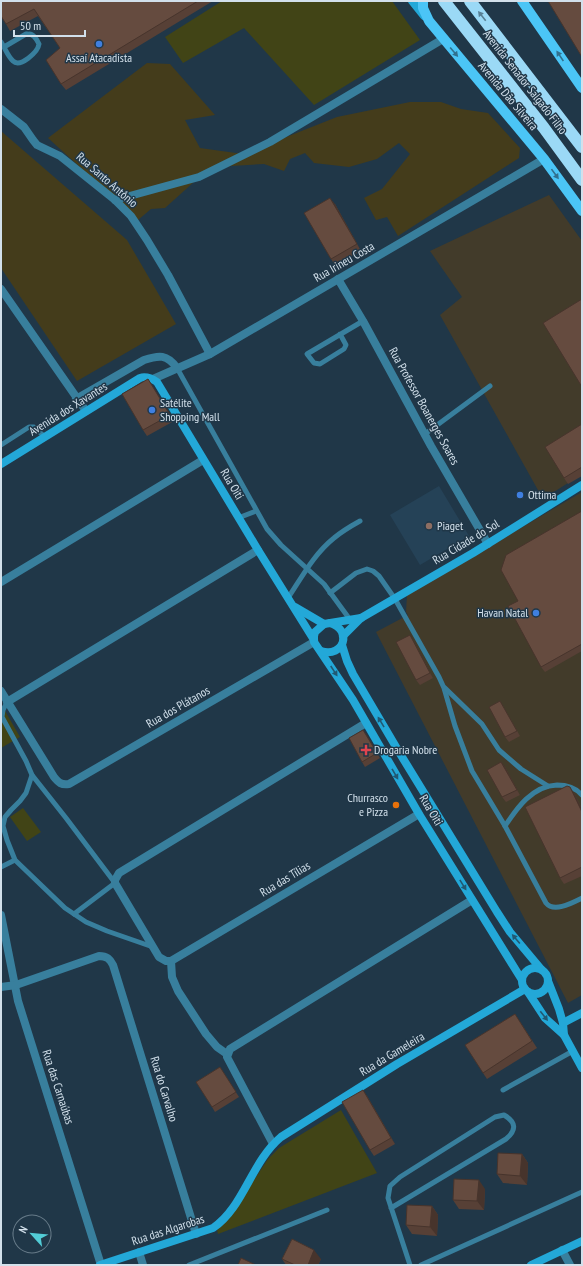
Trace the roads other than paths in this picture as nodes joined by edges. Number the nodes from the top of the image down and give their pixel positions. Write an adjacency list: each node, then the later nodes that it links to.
1 (412, 1): 6 (main road, Avenida Dão Silveira)
2 (423, 1): 6 (main road)
3 (444, 1): 13 (highway, Avenida Senador Salgado Filho)
4 (470, 1): 11 (highway, Avenida Senador Salgado Filho, one-way to 4)
5 (522, 1): 9 (main road, one-way to 5)
6 (429, 22): 7 (main road, Avenida Dão Silveira)
7 (443, 39): 12 (main road, Avenida Dão Silveira, one-way to 12); 14 (street)
8 (3, 44): 8 (lane)
9 (581, 84)
10 (1, 109): 14 (street, Rua Santo Antônio)
11 (582, 147)
12 (544, 159): 15 (main road, Avenida Dão Silveira, one-way to 15); 16 (street, Rua Irineu Costa)
13 (582, 180)
14 (115, 200): 20 (street, Rua Santo Antônio)
15 (582, 211)
16 (338, 279): 18 (street, Rua Professor Boanerges Soares); 20 (street, Rua Irineu Costa)
17 (1, 289): 24 (street)
18 (363, 321): 19 (lane); 26 (street, Rua Professor Boanerges Soares)
19 (340, 334): 19 (lane)
20 (210, 354): 21 (street, Rua Irineu Costa)
21 (177, 368): 22 (street, Rua Irineu Costa); 24 (street, Avenida dos Xavantes); 32 (lane)
22 (150, 378): 25 (main road, Avenida dos Xavantes); 29 (main road, Rua Oiti)
23 (490, 386): 26 (lane)
24 (76, 399): 25 (street)
25 (86, 411): 27 (main road, Avenida dos Xavantes)
26 (425, 434): 35 (street, Rua Professor Boanerges Soares)
27 (45, 437): 28 (lane); 30 (main road, Avenida dos Xavantes)
28 (1, 445)
29 (203, 460): 33 (main road, Rua Oiti); 38 (street)
30 (1, 464)
31 (582, 485): 35 (main road, Rua Cidade do Sol)
32 (256, 511): 33 (lane); 37 (lane)
33 (238, 518): 36 (main road, Rua Oiti)
34 (360, 521): 37 (lane)
35 (488, 544): 41 (main road, Rua Cidade do Sol)
36 (258, 550): 40 (main road, Rua Oiti); 52 (street)
37 (307, 569): 39 (lane); 40 (lane)
38 (1, 582)
39 (330, 593): 41 (lane); 44 (lane)
40 (288, 598): 42 (main road, Rua Oiti)
41 (395, 599): 43 (main road, Rua Cidade do Sol); 50 (lane)
42 (294, 607): 45 (main road, Rua Oiti); 47 (main road, Rua Oiti)
43 (362, 618): 44 (main road, Rua Cidade do Sol); 46 (main road, Rua Cidade do Sol)
44 (351, 621): 45 (main road, Rua Cidade do Sol)
45 (326, 624): 46 (main road); 47 (main road)
46 (343, 636): 48 (main road)
47 (314, 641): 49 (main road); 52 (street, Rua dos Plátanos)
48 (342, 645): 49 (main road); 68 (main road, Rua Oiti, one-way to 48)
49 (321, 651): 53 (main road, Rua Oiti, one-way to 53)
50 (444, 688): 55 (lane); 58 (lane)
51 (1, 692): 52 (street)
52 (7, 702): 54 (lane)
53 (366, 723): 57 (main road, Rua Oiti, one-way to 57); 61 (street)
54 (32, 775): 59 (lane); 61 (lane)
55 (548, 786): 56 (lane); 58 (lane)
56 (582, 795)
57 (419, 814): 63 (main road, Rua Oiti, one-way to 63); 67 (street, Rua das Tílias)
58 (505, 826): 62 (lane)
59 (15, 860): 60 (lane); 64 (lane)
60 (1, 867)
61 (116, 880): 64 (lane); 66 (street)
62 (582, 898)
63 (472, 900): 69 (main road, Rua Oiti); 78 (street)
64 (74, 914): 66 (lane)
65 (1, 915): 71 (street, Rua das Carnaúbas)
66 (154, 948): 67 (street)
67 (167, 960): 78 (street)
68 (541, 969): 69 (main road); 70 (main road)
69 (522, 980): 73 (main road)
70 (548, 981): 73 (main road); 75 (main road)
71 (16, 985): 72 (street); 85 (street, Rua do Carvalho); 90 (street, Rua das Carnaúbas)
72 (1, 987)
73 (526, 990): 76 (main road, one-way to 76); 81 (main road, Rua da Gameleira)
74 (582, 1013): 75 (main road)
75 (563, 1023): 76 (main road)
76 (564, 1035): 77 (main road)
77 (573, 1051): 79 (main road); 80 (lane)
78 (228, 1052): 81 (street)
79 (582, 1068)
80 (503, 1090)
81 (273, 1144): 85 (main road, Rua das Algarobas)
82 (582, 1192): 89 (lane)
83 (391, 1208): 83 (lane); 93 (lane)
84 (328, 1210): 92 (lane)
85 (196, 1234): 88 (main road, Rua das Algarobas)
86 (582, 1241): 87 (main road)
87 (562, 1250): 94 (main road); 95 (street)
88 (139, 1252): 90 (main road, Rua das Algarobas); 91 (street)
89 (425, 1264)
90 (101, 1265)
91 (143, 1265)
92 (189, 1265)
93 (410, 1265)
94 (531, 1265)
95 (570, 1265)

